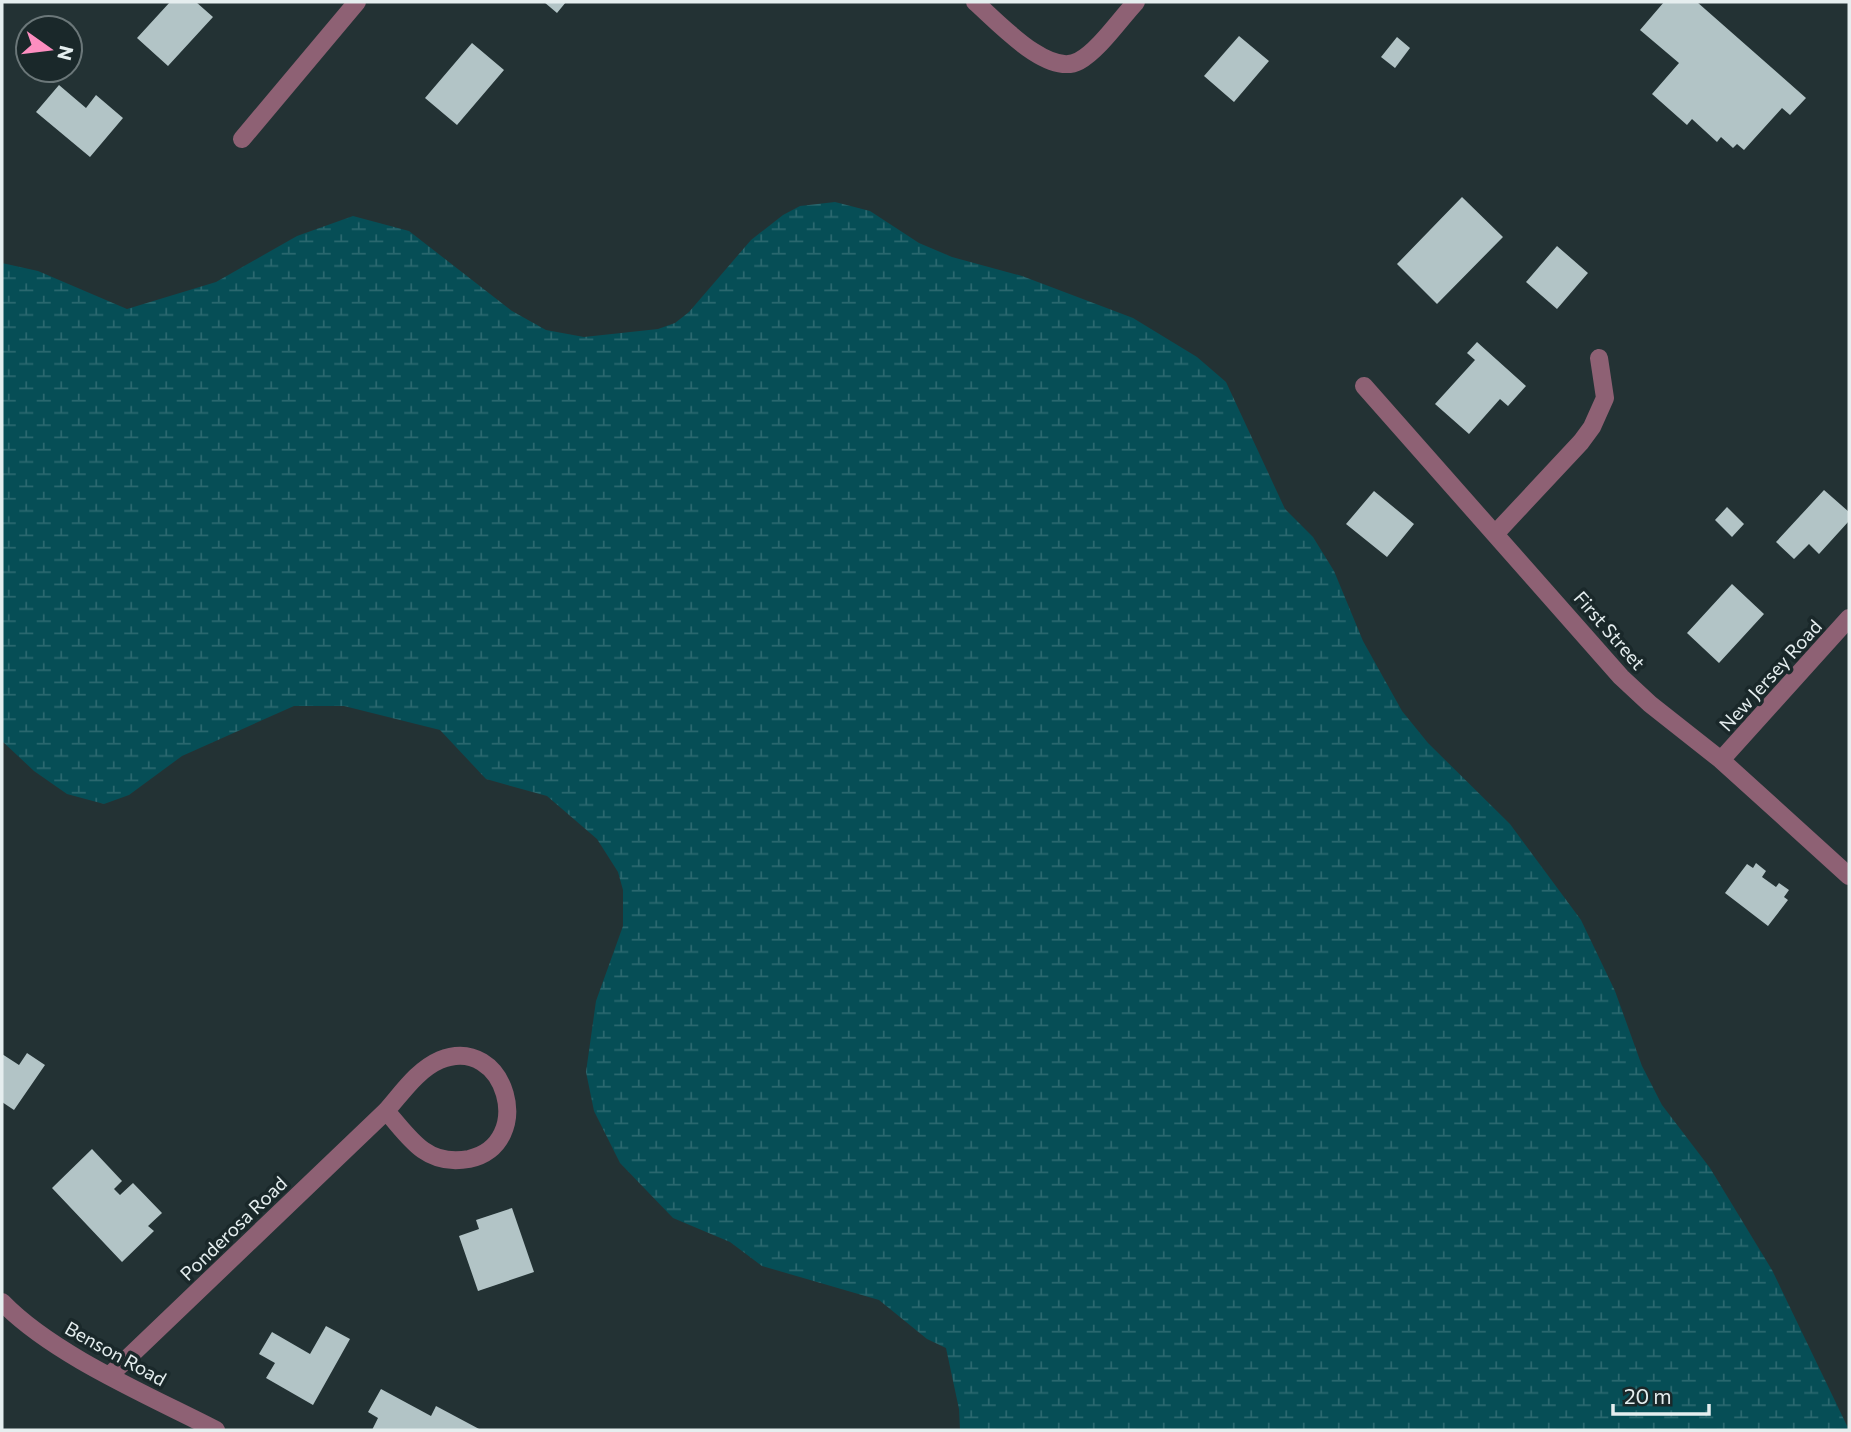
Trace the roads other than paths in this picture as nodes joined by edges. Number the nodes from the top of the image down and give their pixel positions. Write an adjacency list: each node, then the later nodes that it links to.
1 (357, 2): 4 (street)
2 (975, 2): 3 (street)
3 (1136, 2)
4 (242, 139)
5 (1599, 359): 7 (street)
6 (1364, 386): 7 (street, First Street)
7 (1495, 534): 9 (street, First Street)
8 (1849, 618): 9 (street, New Jersey Road)
9 (1721, 760): 10 (street, First Street)
10 (1849, 876)
11 (386, 1111): 11 (street, Ponderosa Road); 13 (street, Ponderosa Road)
12 (2, 1302): 13 (street, Benson Road)
13 (110, 1375): 14 (street, Benson Road)
14 (216, 1430)

